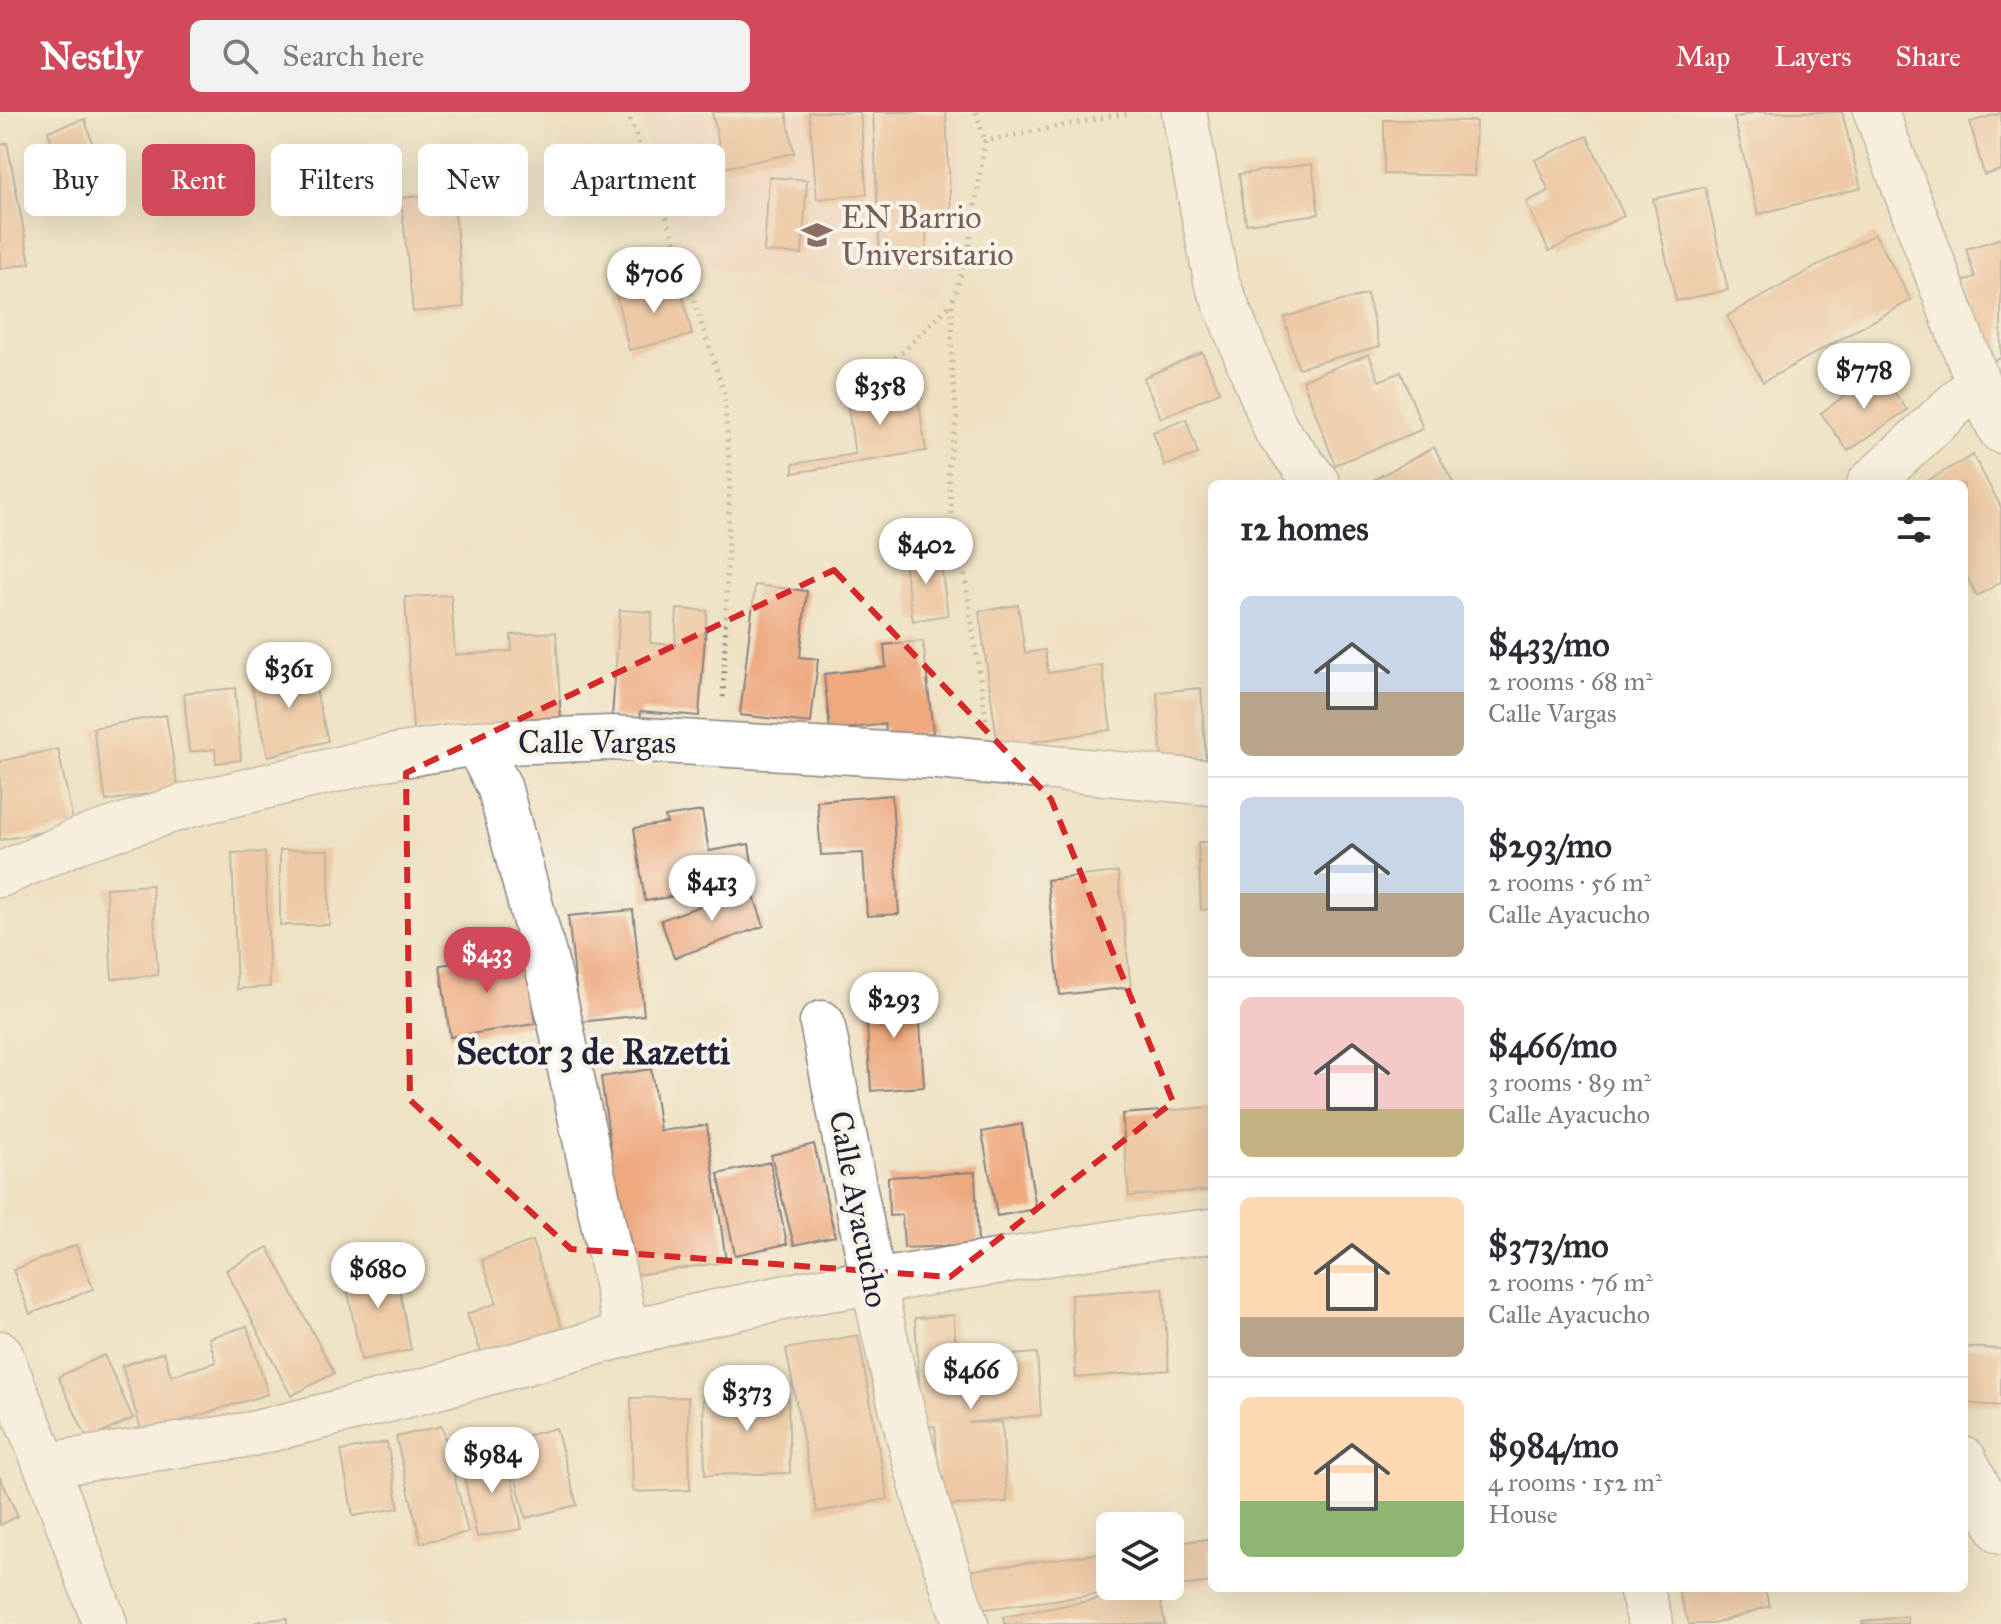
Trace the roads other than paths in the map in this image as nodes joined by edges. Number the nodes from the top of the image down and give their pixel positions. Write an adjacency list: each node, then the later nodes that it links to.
1 (1184, 112): 5 (street)
2 (1876, 112): 3 (street)
3 (1989, 380): 4 (street); 6 (street)
4 (2001, 431)
5 (1315, 480)
6 (1874, 480)
7 (476, 743): 8 (street, Calle Vargas); 9 (street, Calle Vargas); 13 (street)
8 (1208, 783)
9 (0, 875)
10 (822, 1023): 12 (street, Calle Ayacucho)
11 (1208, 1231): 12 (street)
12 (875, 1281): 13 (street); 20 (street, Calle Ayacucho)
13 (627, 1334): 15 (street)
14 (0, 1353): 15 (street)
15 (46, 1465): 19 (street)
16 (1968, 1467): 17 (street)
17 (2001, 1532)
18 (1642, 1592): 21 (street)
19 (105, 1624)
20 (966, 1624)
21 (1651, 1624)

